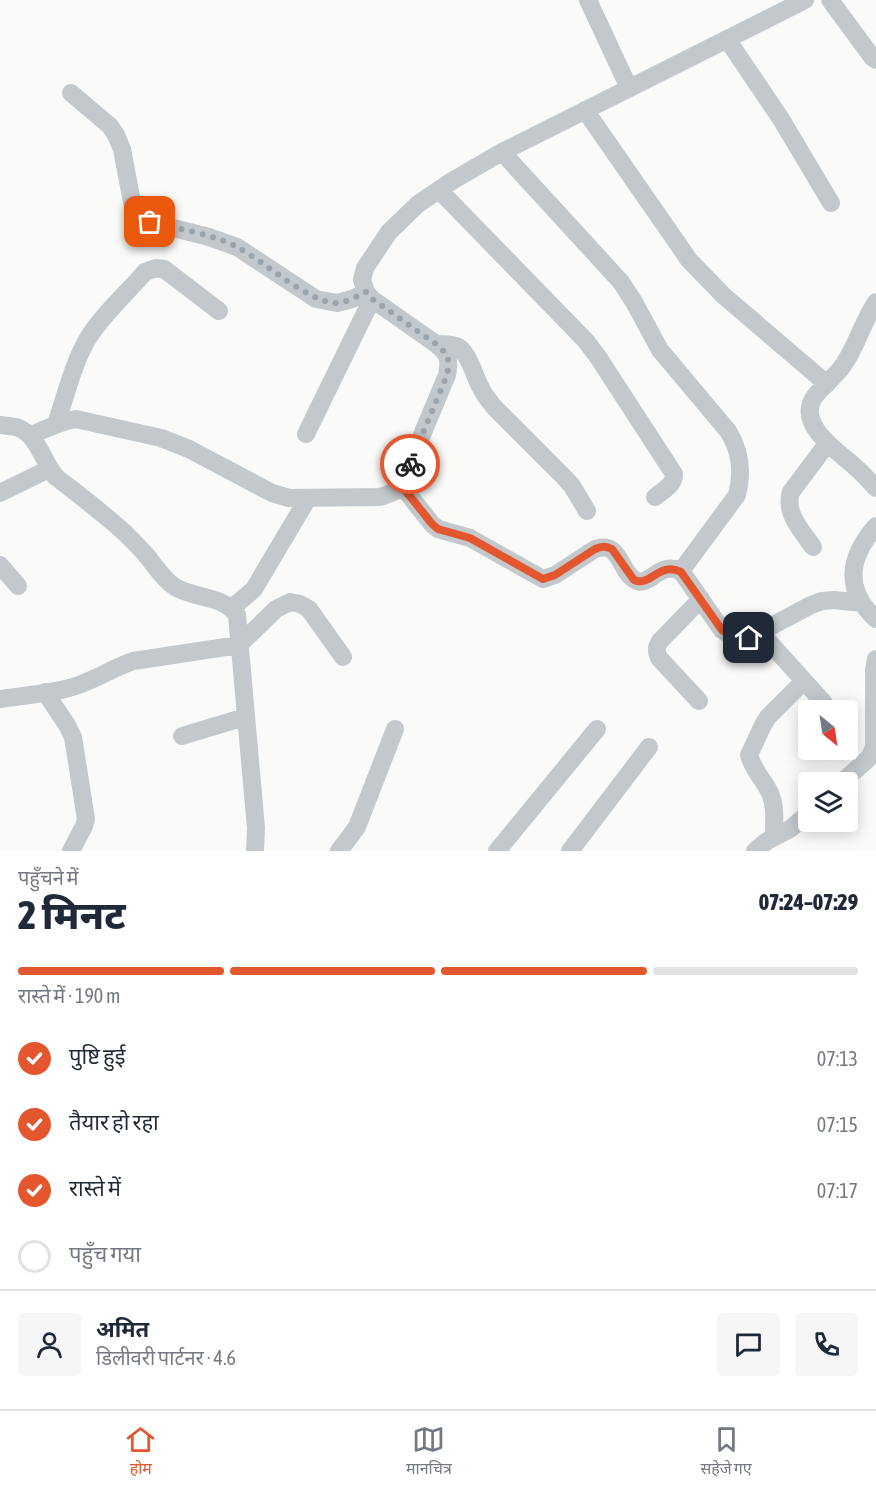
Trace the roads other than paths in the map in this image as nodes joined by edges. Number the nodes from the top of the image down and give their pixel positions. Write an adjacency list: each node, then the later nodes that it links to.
1 (588, 0): 6 (street)
2 (805, 0): 4 (street)
3 (830, 0): 5 (street)
4 (727, 39): 6 (street); 11 (street)
5 (876, 60)
6 (629, 88): 8 (street)
7 (71, 93): 12 (street)
8 (585, 110): 9 (street); 16 (street)
9 (502, 152): 10 (street); 32 (street)
10 (439, 190): 12 (street); 26 (street)
11 (831, 203)
12 (369, 295): 15 (street); 19 (street)
13 (876, 302): 16 (street)
14 (219, 311): 17 (street)
15 (436, 344): 23 (street); 28 (street)
16 (827, 384): 21 (street)
17 (56, 424): 20 (street); 27 (street)
18 (0, 425): 20 (street)
19 (306, 434)
20 (30, 436): 22 (street)
21 (827, 444): 24 (street); 30 (street)
22 (49, 469): 25 (street); 36 (street)
23 (401, 485): 27 (street); 32 (street)
24 (876, 488)
25 (0, 493)
26 (655, 496)
27 (308, 498): 36 (street)
28 (587, 511)
29 (876, 526): 35 (street)
30 (813, 547)
31 (0, 565): 33 (street)
32 (681, 572): 34 (street)
33 (18, 586)
34 (701, 599): 38 (street); 45 (street)
35 (862, 603): 37 (street); 38 (street)
36 (232, 608): 39 (street)
37 (876, 619)
38 (760, 632): 42 (street)
39 (239, 645): 40 (street); 43 (street); 47 (street)
40 (343, 657)
41 (876, 659): 52 (street)
42 (804, 681): 46 (street); 54 (street)
43 (45, 692): 44 (street); 55 (street)
44 (0, 699)
45 (699, 700)
46 (821, 700)
47 (245, 717): 50 (street); 56 (street)
48 (395, 729): 57 (street)
49 (597, 729): 58 (street)
50 (182, 736)
51 (649, 747): 59 (street)
52 (853, 772)
53 (798, 823): 54 (street)
54 (774, 837): 60 (street)
55 (71, 851)
56 (255, 851)
57 (339, 851)
58 (497, 851)
59 (570, 851)
60 (755, 851)

